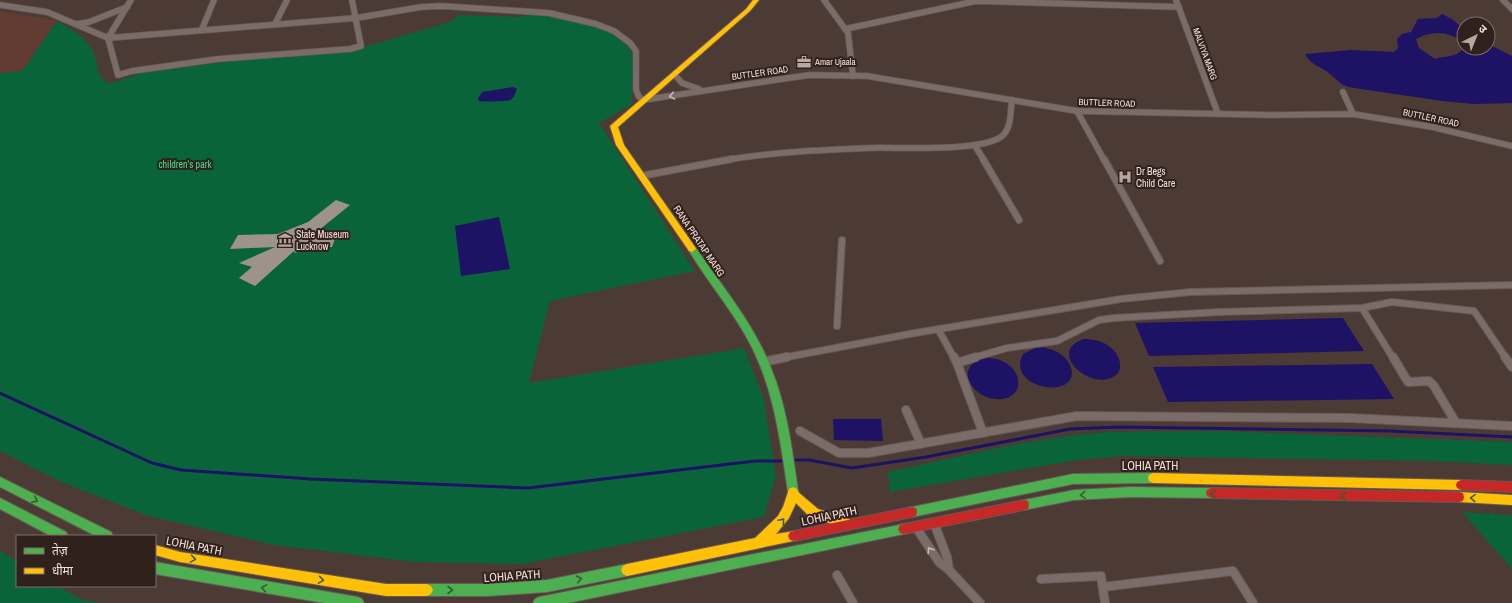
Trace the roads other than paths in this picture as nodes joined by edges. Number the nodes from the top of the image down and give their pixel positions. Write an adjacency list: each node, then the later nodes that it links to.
1 (131, 0): 11 (street)
2 (214, 0): 17 (street)
3 (287, 0): 16 (street)
4 (352, 0): 14 (street)
5 (756, 0): 20 (main road, RANA PRATAP MARG)
6 (824, 0): 18 (street)
7 (1176, 0): 12 (street, MALVIYA MARG)
8 (1503, 0): 13 (street)
9 (1080, 2): 12 (street); 18 (street)
10 (0, 5): 15 (street)
11 (127, 7): 15 (street); 19 (street)
12 (1179, 7): 27 (street, MALVIYA MARG)
13 (1512, 9)
14 (356, 18): 16 (street); 19 (street); 24 (street)
15 (77, 24): 19 (street)
16 (275, 24): 17 (street)
17 (202, 29): 19 (street)
18 (845, 29): 21 (street)
19 (108, 38)
20 (674, 74): 22 (street, BUTTLER ROAD); 24 (main road, RANA PRATAP MARG)
21 (853, 76): 22 (street, BUTTLER ROAD); 25 (street, BUTTLER ROAD)
22 (701, 90): 24 (street, BUTTLER ROAD, one-way to 24)
23 (1343, 92): 28 (street)
24 (643, 100): 31 (main road, RANA PRATAP MARG)
25 (1012, 100): 26 (street, BUTTLER ROAD); 29 (street)
26 (1077, 112): 27 (street, BUTTLER ROAD); 34 (street)
27 (1218, 114): 28 (street, BUTTLER ROAD)
28 (1353, 114): 30 (street, BUTTLER ROAD)
29 (975, 146): 31 (street); 32 (street)
30 (1512, 146)
31 (641, 176): 39 (main road, RANA PRATAP MARG)
32 (1019, 220)
33 (842, 240): 37 (street)
34 (1160, 261)
35 (1512, 285): 38 (street)
36 (1362, 308): 40 (street); 41 (street); 43 (street)
37 (837, 326)
38 (938, 329): 39 (street); 40 (street)
39 (763, 362): 50 (main road, RANA PRATAP MARG)
40 (957, 363): 46 (street)
41 (1512, 367)
42 (906, 410): 47 (street)
43 (1456, 423): 44 (street); 46 (street)
44 (1512, 426)
45 (800, 431): 47 (street)
46 (983, 433): 47 (street)
47 (921, 444)
48 (0, 482): 57 (main road, one-way to 57)
49 (1512, 487): 54 (main road, LOHIA PATH)
50 (792, 488): 54 (main road); 58 (main road, one-way to 50)
51 (1512, 500): 53 (main road, one-way to 53)
52 (0, 503): 56 (main road)
53 (934, 523): 55 (main road); 61 (street)
54 (847, 524): 58 (main road, LOHIA PATH)
55 (915, 526): 61 (street, one-way to 55); 66 (main road)
56 (60, 535)
57 (105, 535)
58 (757, 542): 59 (main road, LOHIA PATH, one-way to 58)
59 (156, 550)
60 (156, 568): 65 (main road, one-way to 60)
61 (949, 570): 68 (street)
62 (836, 575): 67 (street)
63 (1041, 579): 64 (street)
64 (1103, 587): 69 (street); 70 (street)
65 (358, 603)
66 (539, 603)
67 (854, 603)
68 (980, 603)
69 (1105, 603)
70 (1253, 603)

